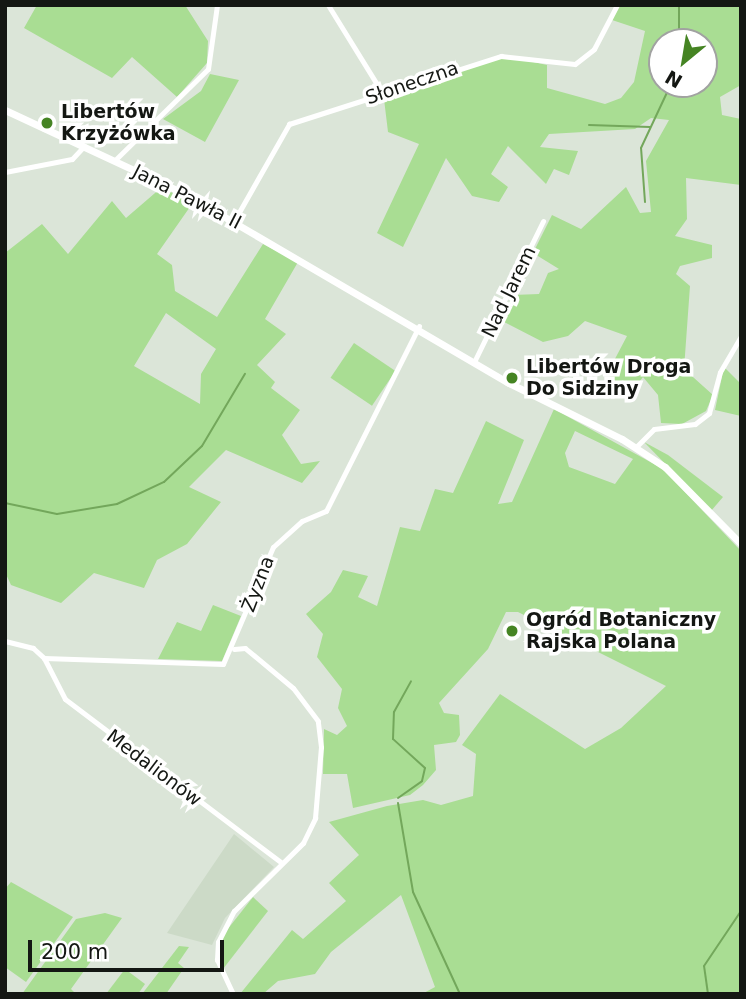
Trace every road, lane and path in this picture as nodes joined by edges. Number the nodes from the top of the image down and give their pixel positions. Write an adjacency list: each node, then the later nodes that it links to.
1 (217, 5): 7 (street)
2 (328, 5): 4 (street)
3 (617, 5): 4 (street, Słoneczna)
4 (383, 94): 9 (street, Słoneczna)
5 (5, 110): 6 (street, Jana Pawła II)
6 (84, 146): 7 (street, Jana Pawła II); 8 (street)
7 (115, 160): 9 (street, Jana Pawła II)
8 (5, 172)
9 (234, 221): 11 (street, Jana Pawła II)
10 (543, 222): 13 (street, Nad Jarem)
11 (419, 326): 13 (street); 17 (street, Żyzna)
12 (741, 336): 14 (street)
13 (474, 362): 14 (street)
14 (636, 447): 15 (street)
15 (741, 544)
16 (5, 641): 18 (street)
17 (234, 649): 18 (street); 19 (street)
18 (44, 658): 19 (street, Medalionów)
19 (282, 863): 20 (street)
20 (233, 994)

